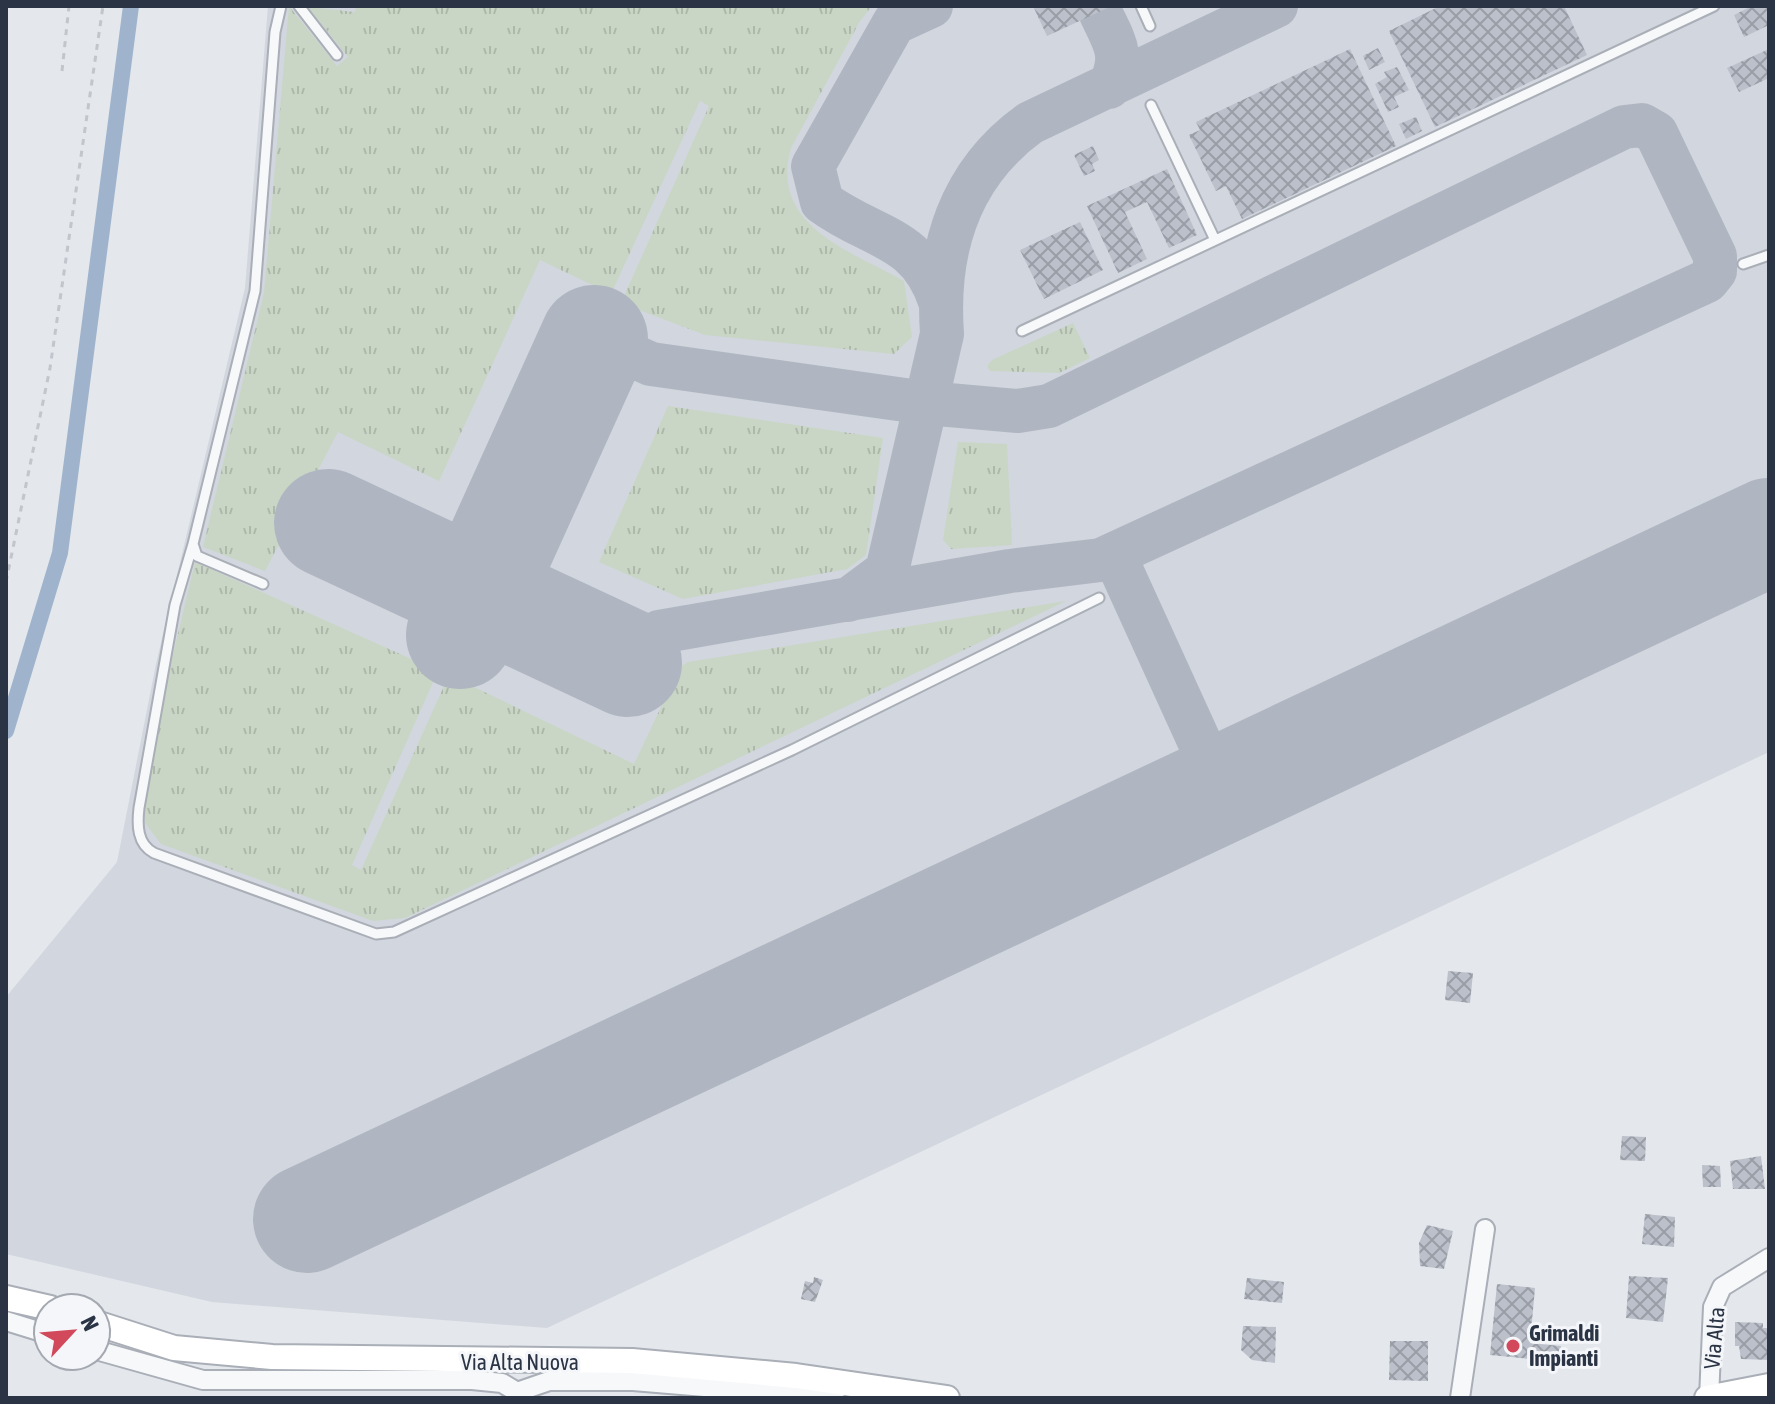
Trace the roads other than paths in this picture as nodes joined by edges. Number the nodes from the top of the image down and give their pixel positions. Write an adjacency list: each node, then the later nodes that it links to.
1 (281, 6): 13 (lane)
2 (299, 6): 7 (lane)
3 (1141, 6): 6 (lane)
4 (1714, 6): 5 (lane)
5 (1691, 11): 9 (lane)
6 (1150, 26)
7 (337, 55)
8 (1151, 105): 9 (lane)
9 (1215, 240): 12 (lane)
10 (1769, 255): 11 (lane)
11 (1743, 264)
12 (1022, 331)
13 (193, 544): 14 (lane); 15 (lane)
14 (263, 584)
15 (1099, 598)
16 (1485, 1229): 29 (street)
17 (1769, 1258): 30 (street, Via Alta)
18 (6, 1298): 19 (street)
19 (32, 1304)
20 (6, 1321): 22 (street)
21 (112, 1328): 26 (street, Via Alta Nuova)
22 (32, 1329)
23 (112, 1354): 25 (street)
24 (1769, 1386): 30 (street)
25 (518, 1395): 27 (street)
26 (897, 1395): 28 (street, Via Alta Nuova)
27 (835, 1398)
28 (947, 1398)
29 (1460, 1398)
30 (1708, 1398)

